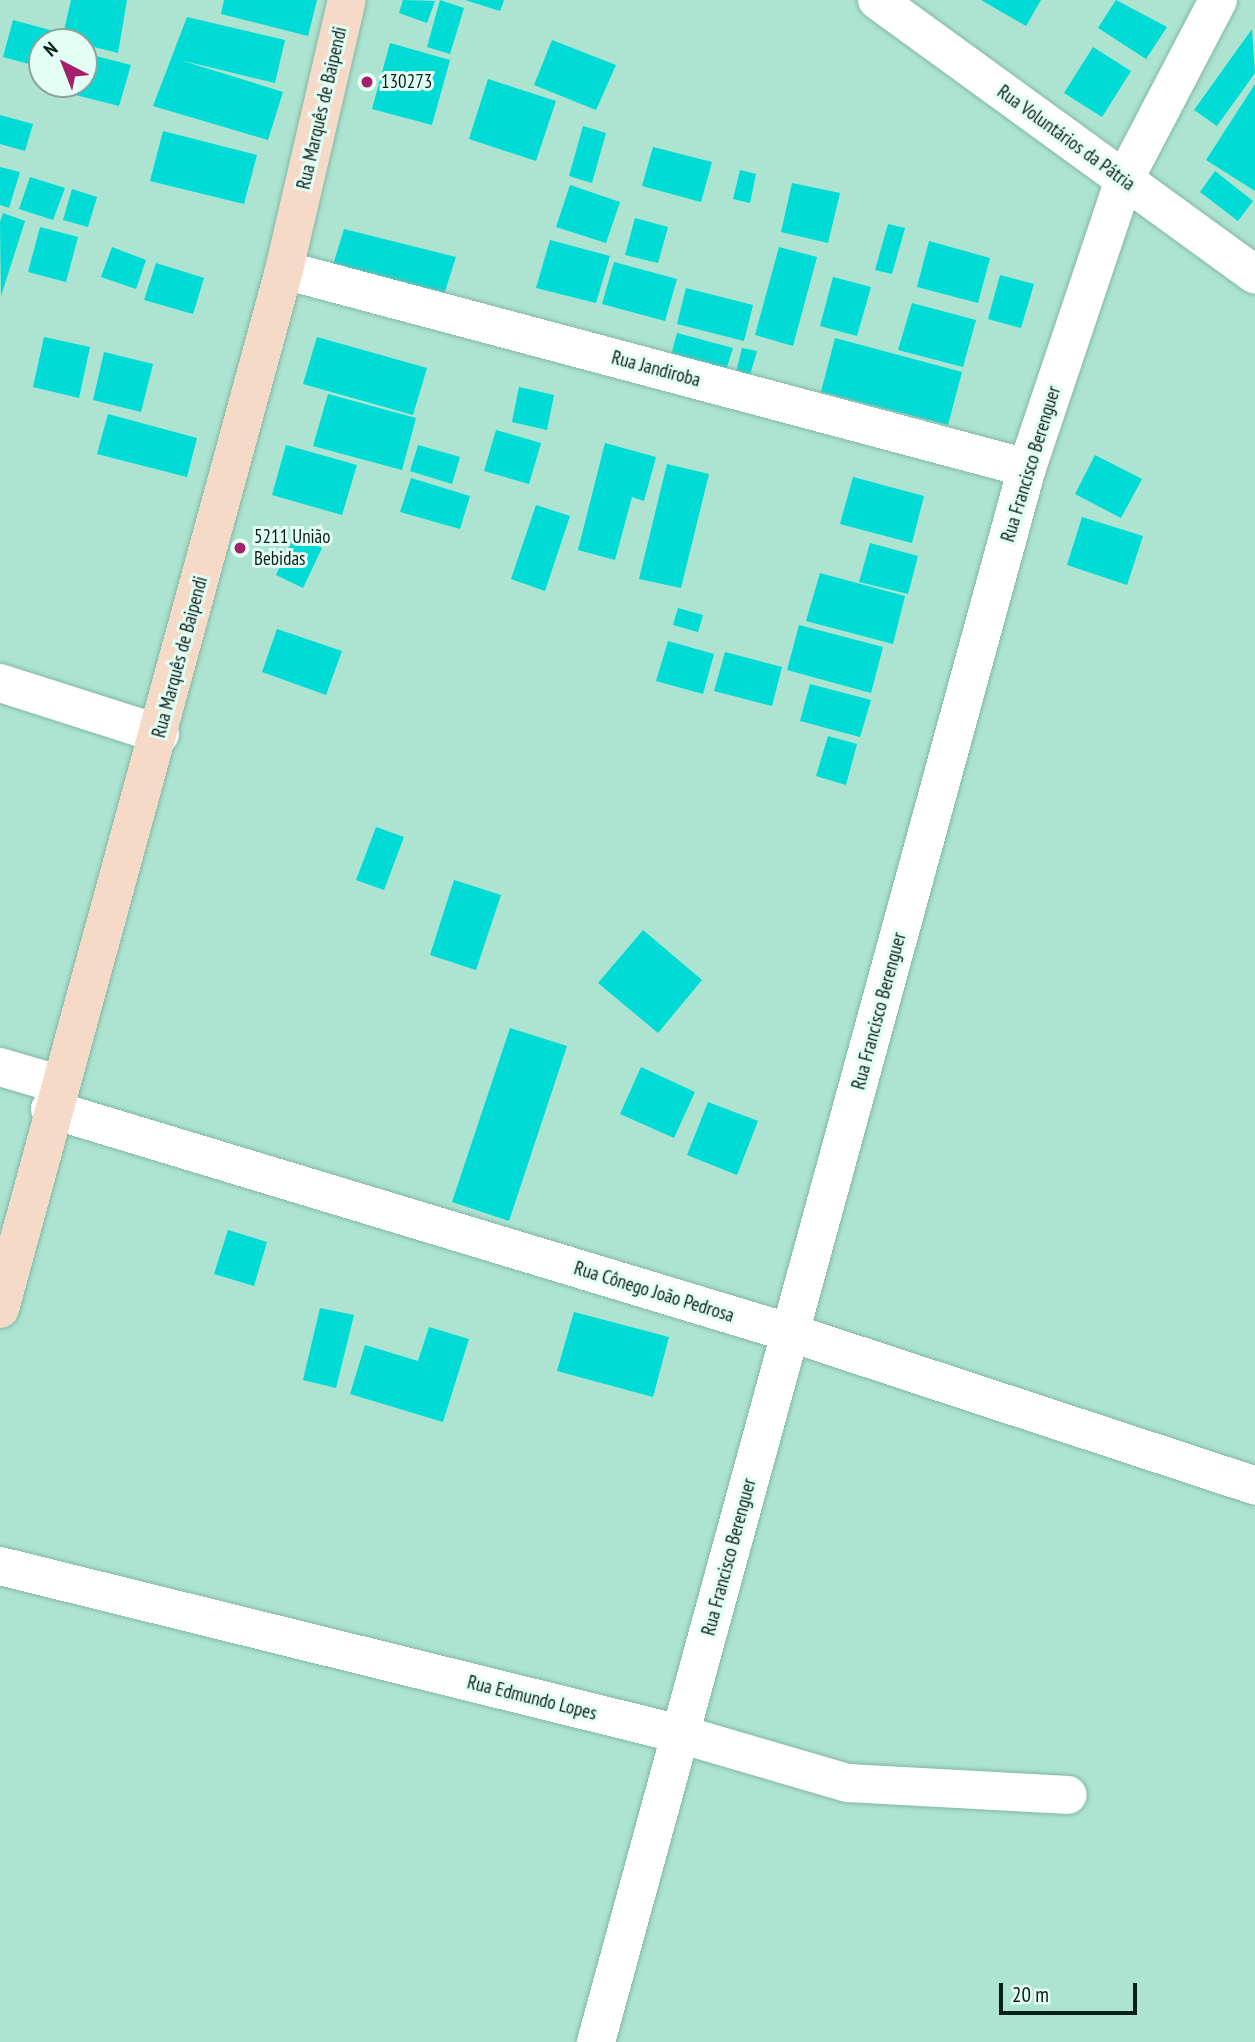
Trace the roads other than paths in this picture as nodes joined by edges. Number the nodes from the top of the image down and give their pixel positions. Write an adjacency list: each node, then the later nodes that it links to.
1 (347, 0): 5 (street, Rua Marquês de Baipendi)
2 (877, 0): 4 (street, Rua Voluntários da Pátria)
3 (1219, 0): 4 (street, Rua Francisco Berenguer)
4 (1124, 180): 6 (street, Rua Voluntários da Pátria); 7 (street, Rua Francisco Berenguer)
5 (284, 270): 7 (street, Rua Jandiroba); 9 (street, Rua Marquês de Baipendi)
6 (1255, 275)
7 (1027, 468): 13 (street, Rua Francisco Berenguer)
8 (0, 683): 9 (street)
9 (160, 734): 11 (street, Rua Marquês de Baipendi)
10 (0, 1067): 11 (street, Rua Cônego João Pedrosa)
11 (54, 1096): 12 (street, Rua Marquês de Baipendi); 13 (street, Rua Cônego João Pedrosa)
12 (1, 1301)
13 (791, 1333): 14 (street, Rua Cônego João Pedrosa); 16 (street, Rua Francisco Berenguer)
14 (1255, 1486)
15 (0, 1566): 16 (street, Rua Edmundo Lopes)
16 (680, 1734): 17 (street, Rua Edmundo Lopes); 18 (street, Rua Francisco Berenguer)
17 (1068, 1794)
18 (596, 2042)

